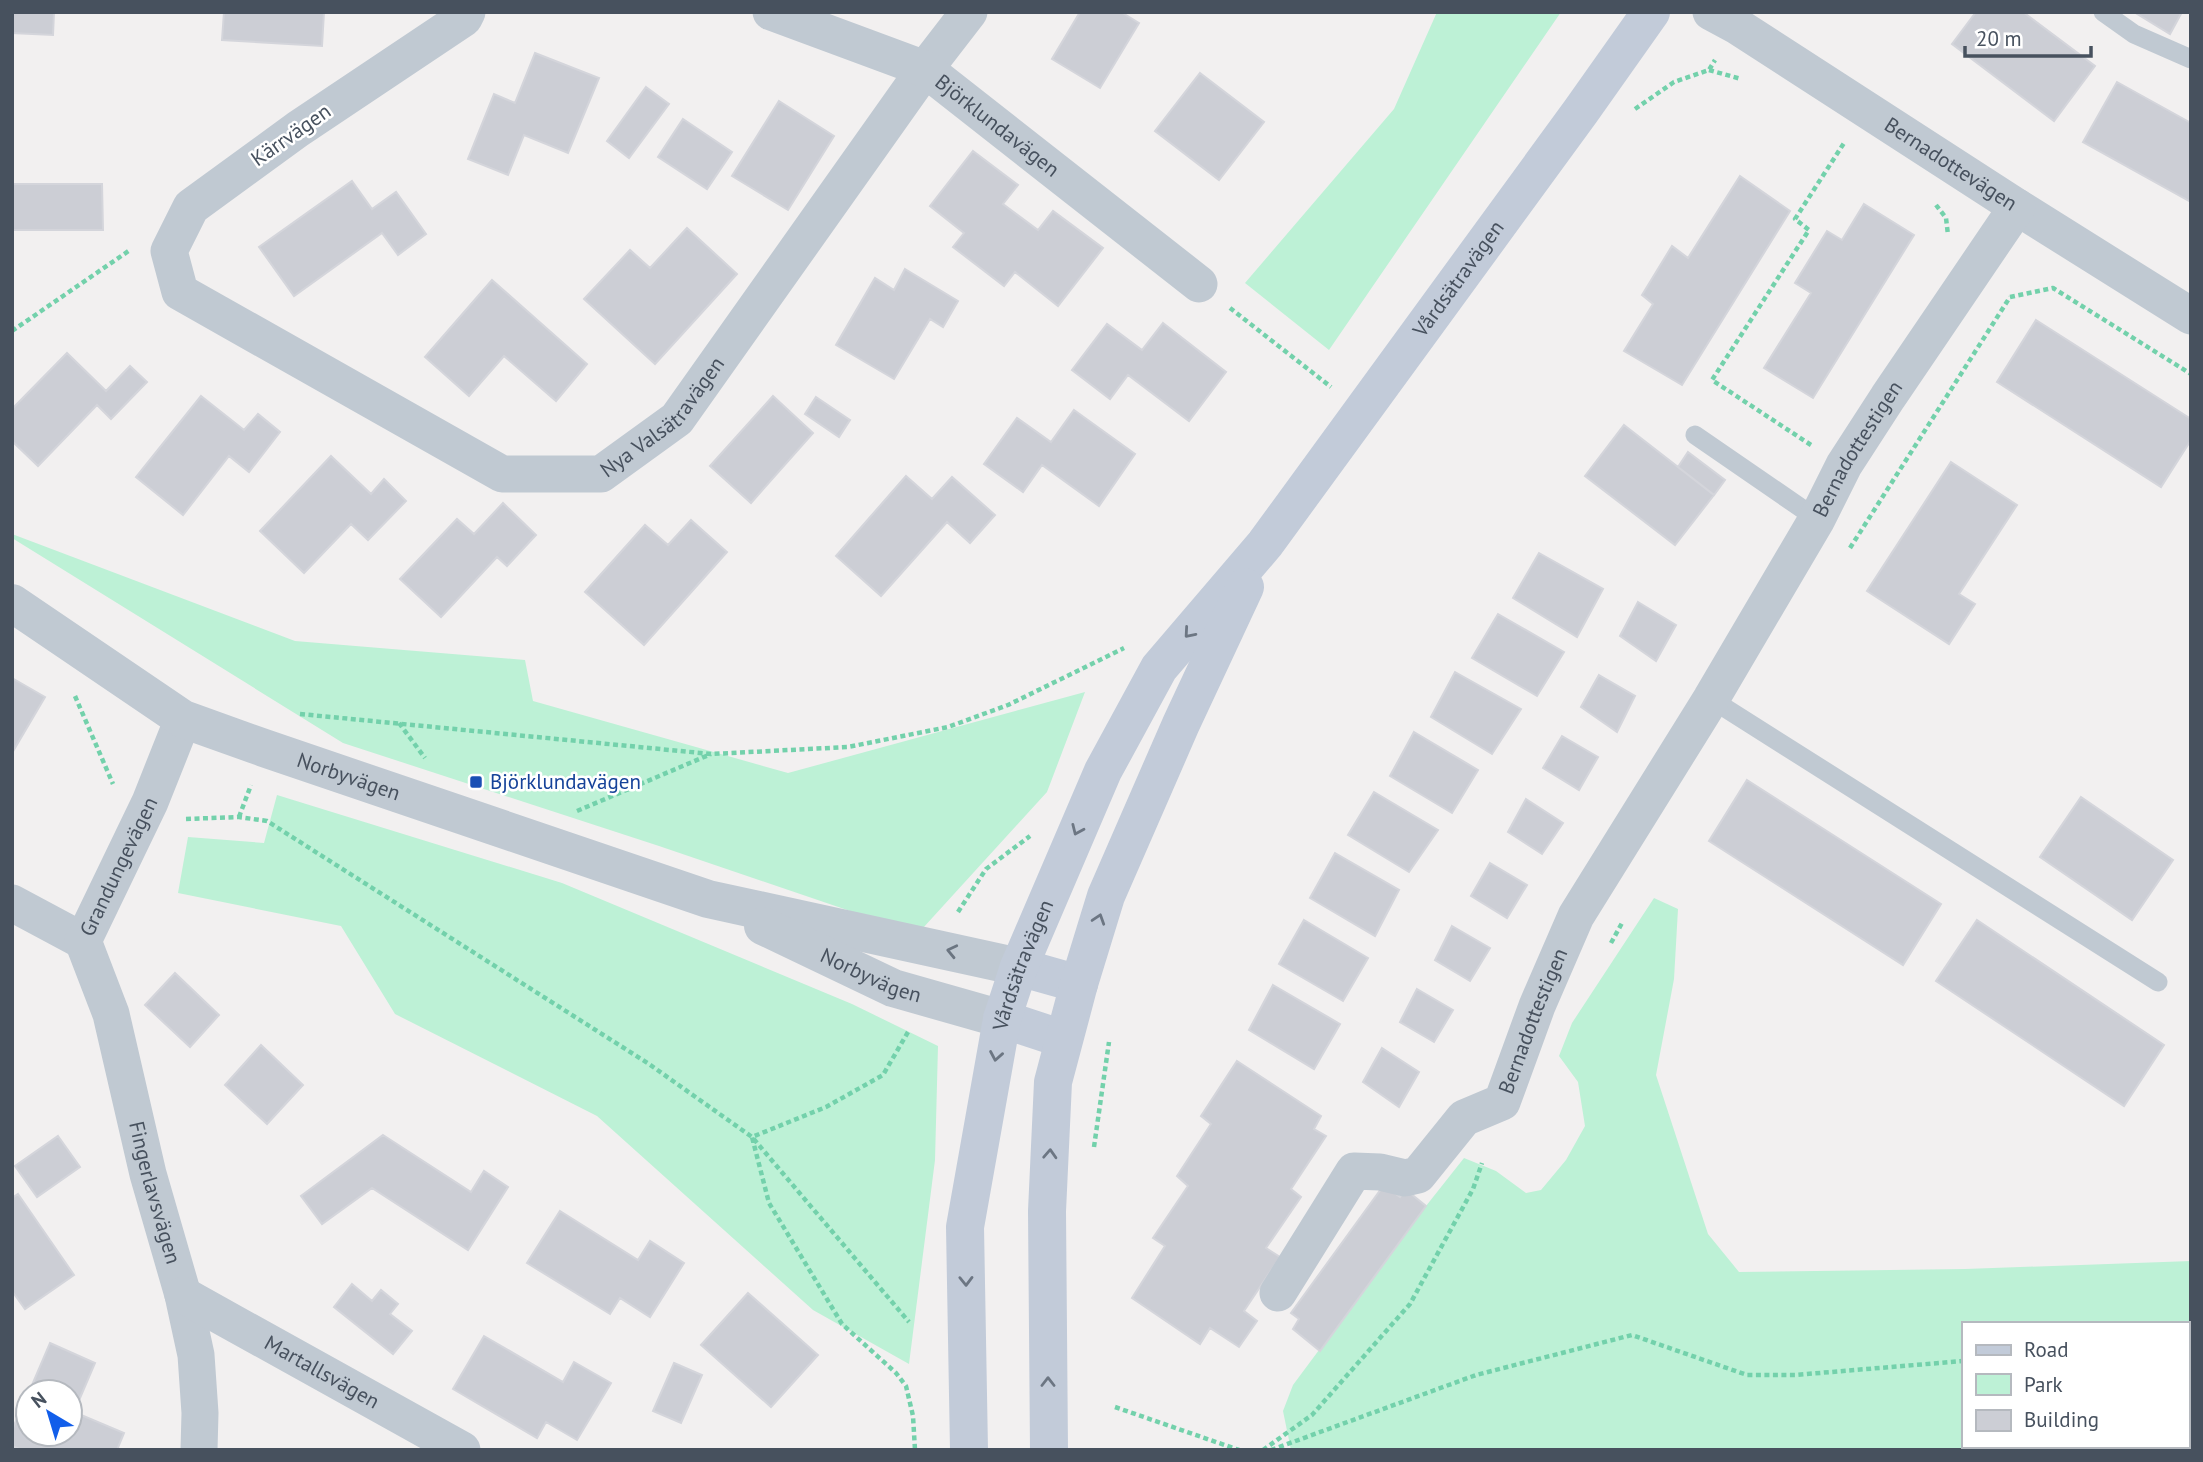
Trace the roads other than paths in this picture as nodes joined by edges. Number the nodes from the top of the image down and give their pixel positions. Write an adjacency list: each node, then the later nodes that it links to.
1 (467, 12): 11 (street, Kärrvägen)
2 (771, 12): 8 (street, Björklundavägen)
3 (969, 12): 8 (street, Nya Valsätravägen)
4 (1651, 12): 15 (main road, Vårdsätravägen)
5 (2103, 12): 7 (lane)
6 (1724, 19): 9 (street, Bernadottevägen)
7 (2191, 59)
8 (925, 69): 10 (street, Björklundavägen); 11 (street, Nya Valsätravägen)
9 (2017, 207): 12 (street, Bernadottevägen); 14 (street, Bernadottestigen)
10 (1199, 284)
11 (180, 292)
12 (2191, 316)
13 (1695, 435): 14 (lane)
14 (1817, 519): 17 (street, Bernadottestigen)
15 (1265, 544): 22 (main road, Vårdsätravägen, one-way to 22); 24 (main road, Vårdsätravägen, one-way to 15)
16 (12, 603): 18 (street, Norbyvägen)
17 (1711, 699): 23 (lane); 27 (street, Bernadottestigen)
18 (183, 719): 19 (street, Norbyvägen); 21 (street, Grandungevägen)
19 (708, 899): 22 (street, Norbyvägen, one-way to 19); 25 (street, Norbyvägen)
20 (12, 903): 21 (street, Grandungevägen)
21 (83, 942): 28 (street, Fingerlavsvägen)
22 (1018, 967): 24 (main road); 25 (main road, Vårdsätravägen)
23 (2158, 982)
24 (1079, 984): 26 (main road, Vårdsätravägen)
25 (1002, 1019): 26 (main road); 31 (main road, Vårdsätravägen, one-way to 31)
26 (1063, 1039): 32 (main road, Vårdsätravägen, one-way to 26)
27 (1278, 1293)
28 (183, 1295): 29 (street, Fingerlavsvägen); 30 (street, Martallsvägen)
29 (199, 1450)
30 (462, 1450)
31 (969, 1450)
32 (1049, 1450)

